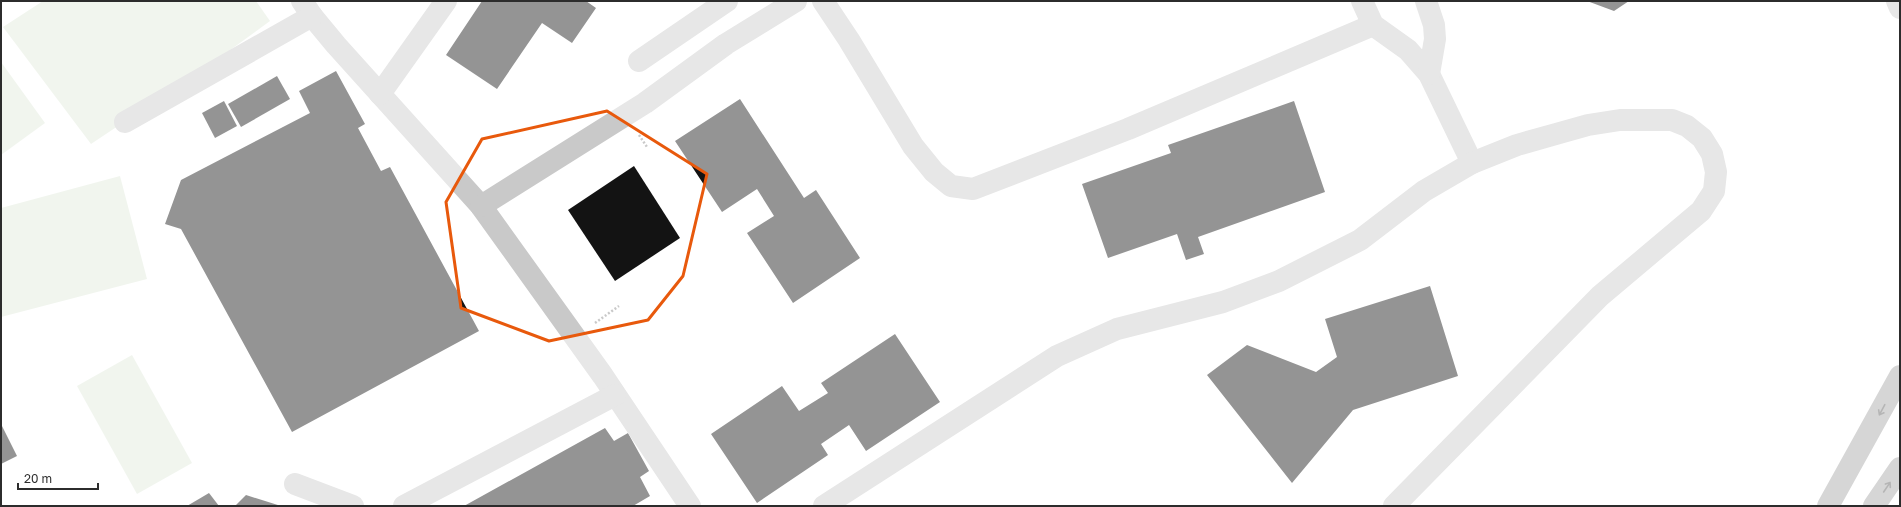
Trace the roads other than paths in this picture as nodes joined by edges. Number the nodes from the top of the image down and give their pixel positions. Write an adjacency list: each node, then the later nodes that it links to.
1 (446, 1): 13 (street)
2 (727, 1): 11 (street)
3 (796, 1): 16 (street)
4 (823, 1): 10 (street)
5 (1362, 1): 10 (street)
6 (1426, 1): 12 (street)
7 (1897, 1): 8 (street)
8 (1900, 8)
9 (307, 9): 13 (street); 14 (street)
10 (1373, 26): 12 (street)
11 (639, 61)
12 (1429, 74): 15 (street)
13 (380, 94): 16 (street)
14 (125, 122)
15 (1472, 163): 24 (street); 25 (street)
16 (481, 206): 18 (street)
17 (1900, 376): 26 (main road, one-way to 26)
18 (615, 395): 22 (street); 23 (street)
19 (1900, 468): 27 (main road, one-way to 19)
20 (295, 484): 21 (street)
21 (353, 506)
22 (404, 506)
23 (690, 506)
24 (824, 506)
25 (1394, 506)
26 (1828, 506)
27 (1874, 506)

